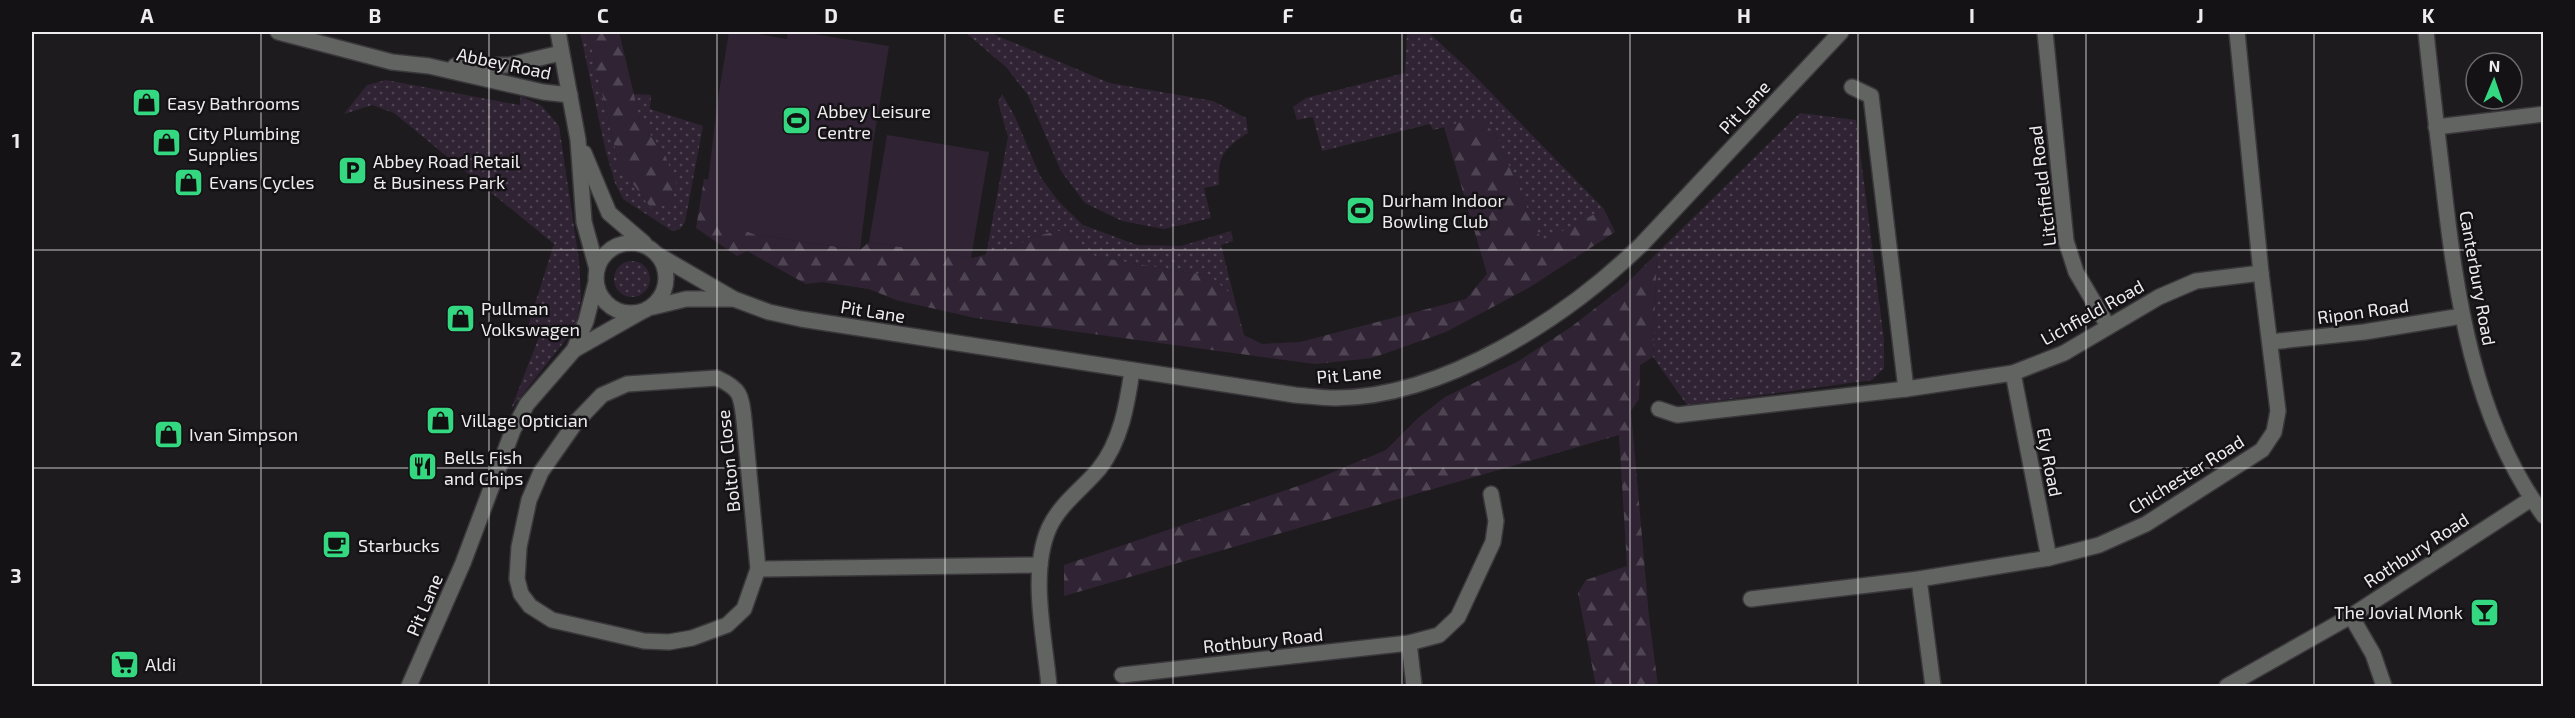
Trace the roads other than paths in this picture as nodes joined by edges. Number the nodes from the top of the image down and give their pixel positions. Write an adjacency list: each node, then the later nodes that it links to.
1 (278, 32): 8 (street, Abbey Road)
2 (558, 32): 7 (street)
3 (1841, 32): 23 (street, Pit Lane)
4 (2045, 32): 20 (street, Litchfield Road)
5 (2237, 32): 15 (street, Chichester Road)
6 (2426, 32): 12 (street, Canterbury Road)
7 (561, 52): 8 (street, Abbey Road); 10 (street)
8 (429, 66): 10 (street, Abbey Road)
9 (1852, 87): 25 (street)
10 (570, 95): 13 (street)
11 (2544, 114): 12 (street)
12 (2436, 127): 19 (street, Canterbury Road)
13 (578, 140): 14 (street); 16 (street)
14 (653, 251): 16 (street); 17 (street); 18 (street)
15 (2261, 273): 20 (street, Lichfield Road); 21 (street, Chichester Road)
16 (596, 275): 18 (street); 22 (street, Pit Lane)
17 (734, 299): 18 (street); 23 (street, Pit Lane)
18 (647, 309): 22 (street, Pit Lane)
19 (2462, 316): 21 (street, Ripon Road); 28 (street, Canterbury Road)
20 (2108, 326): 24 (street, Lichfield Road)
21 (2270, 342): 30 (street, Chichester Road)
22 (574, 350): 38 (street, Pit Lane)
23 (1132, 371): 31 (street)
24 (2013, 373): 25 (street, Lichfield Road); 30 (street, Ely Road)
25 (1906, 389): 26 (street, Lichfield Road)
26 (1659, 409)
27 (1491, 494): 36 (street, Rothbury Road)
28 (2531, 499): 29 (street, Canterbury Road); 35 (street, Rothbury Road)
29 (2544, 516)
30 (2049, 558): 33 (street, Chichester Road)
31 (1041, 565): 32 (street); 39 (street)
32 (758, 569): 32 (street, Bolton Close)
33 (1919, 579): 34 (street, Chichester Road); 41 (street)
34 (1750, 599)
35 (2351, 616): 42 (street, Rothbury Road); 43 (street)
36 (1409, 643): 37 (street, Rothbury Road); 40 (street)
37 (1122, 675)
38 (409, 687)
39 (1049, 687)
40 (1414, 687)
41 (1932, 687)
42 (2227, 687)
43 (2384, 687)

